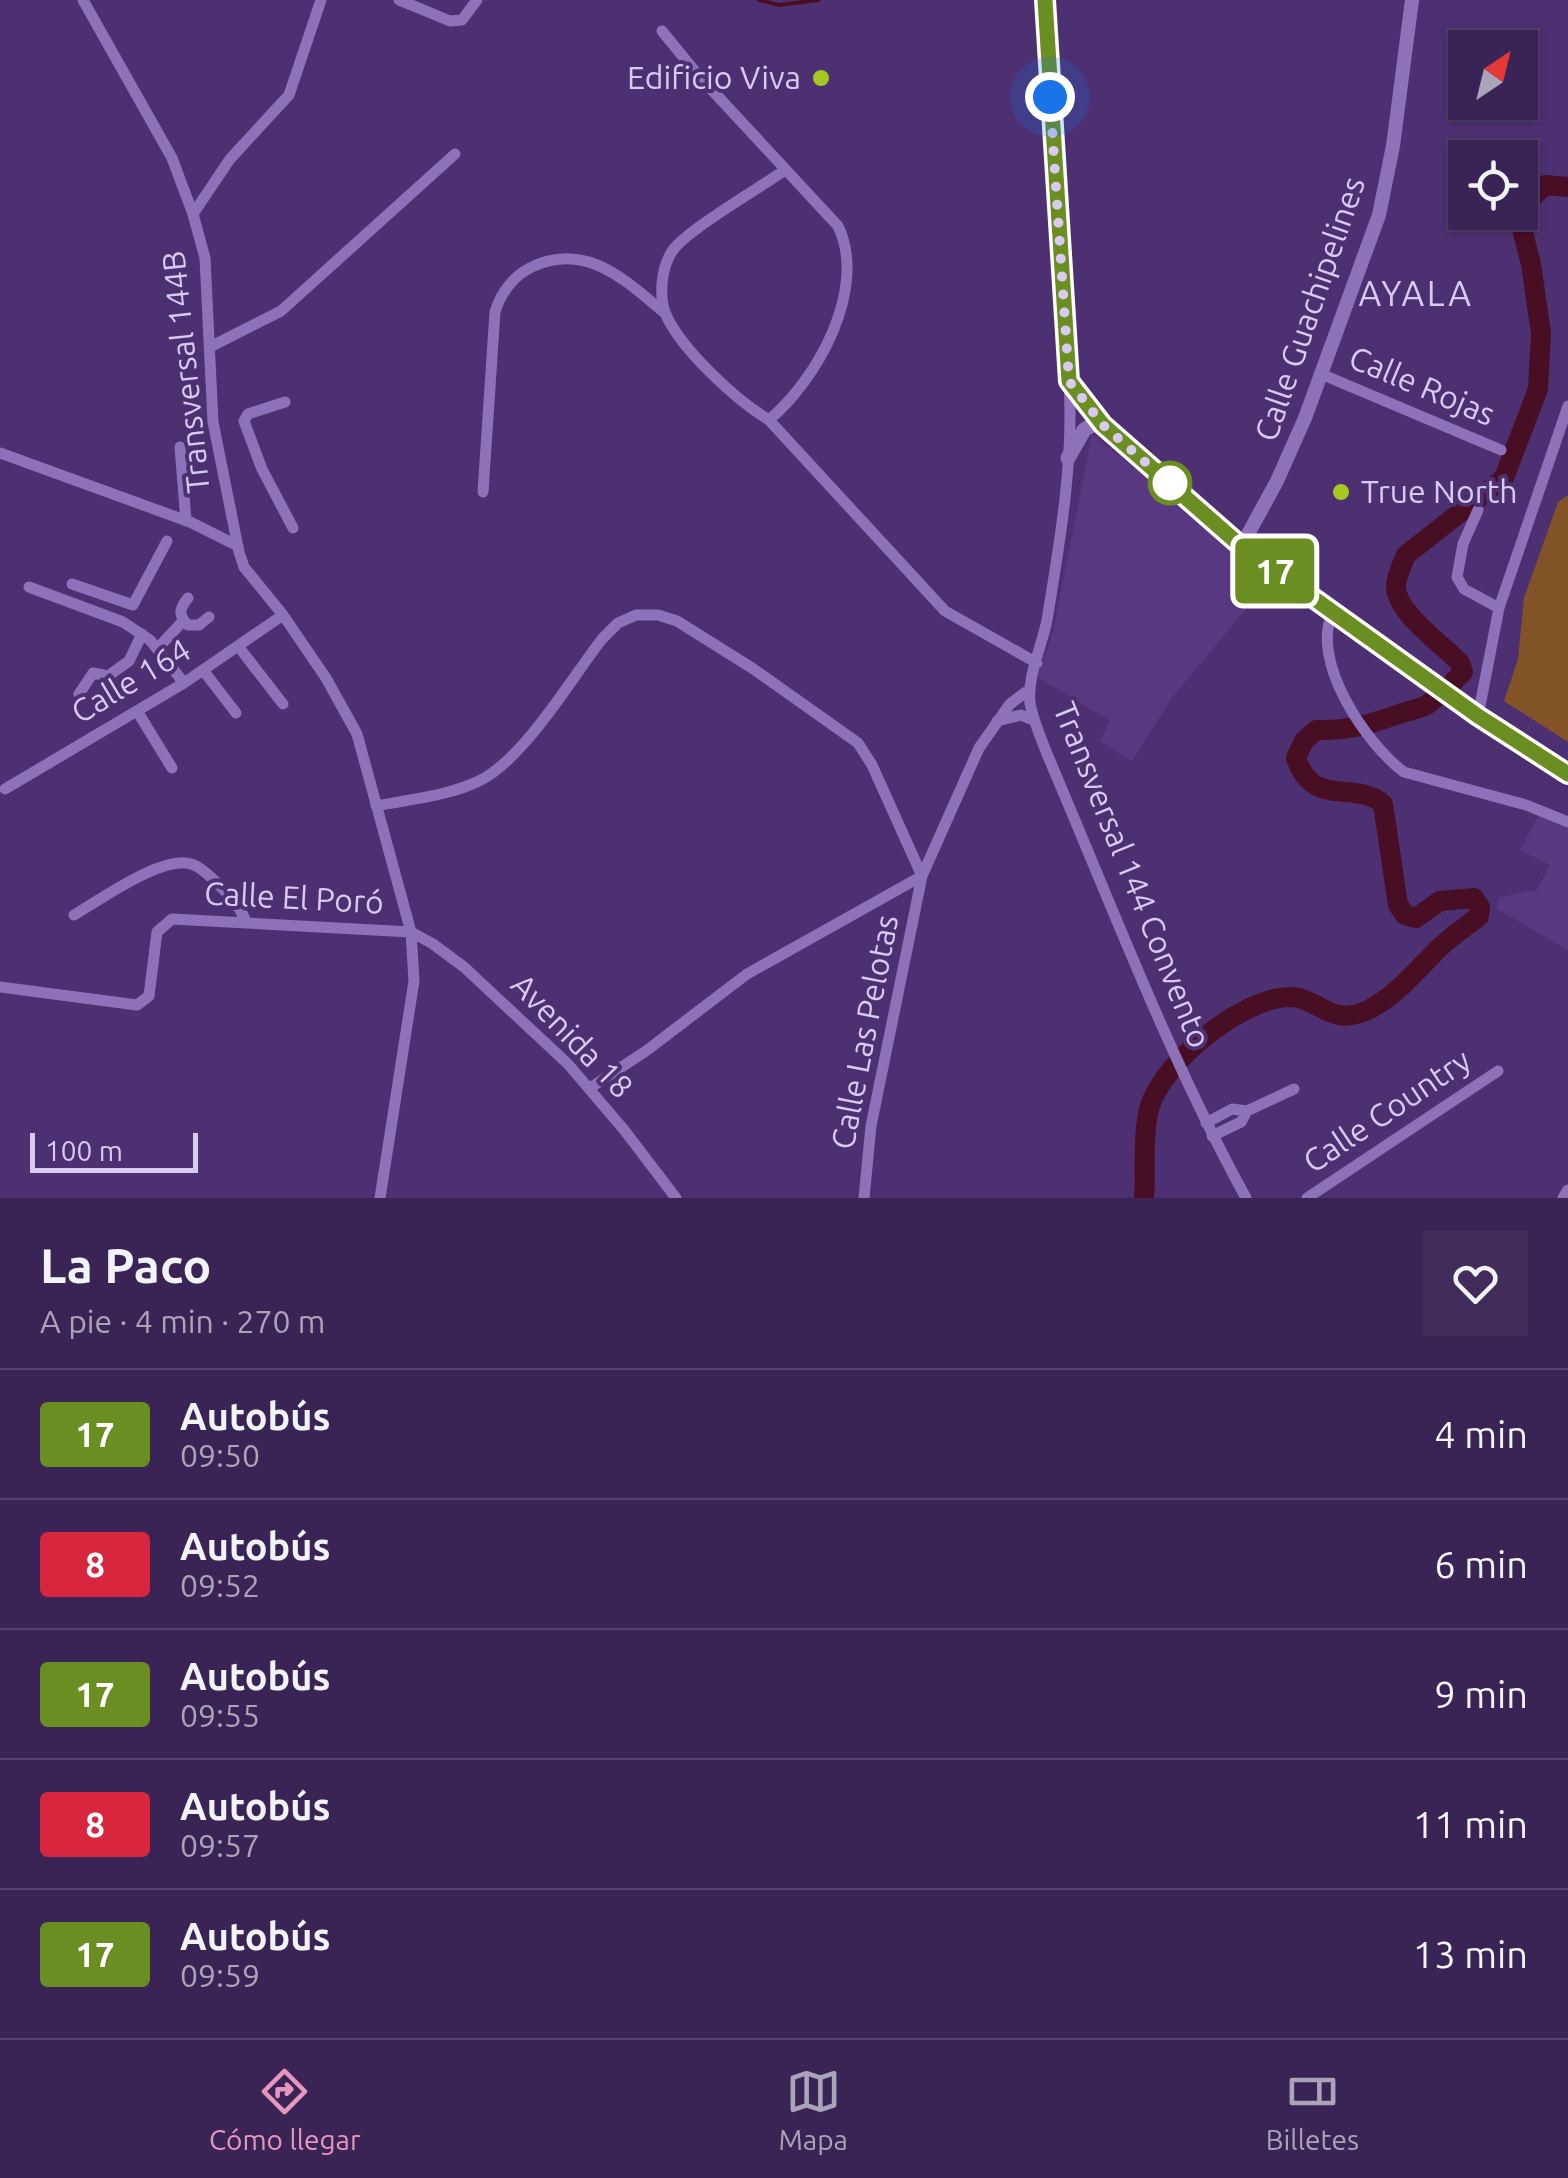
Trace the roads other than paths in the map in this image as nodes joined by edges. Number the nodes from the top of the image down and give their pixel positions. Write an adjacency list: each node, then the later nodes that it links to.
1 (83, 0): 10 (street, Transversal 144B)
2 (321, 0): 10 (street)
3 (398, 0): 4 (street)
4 (477, 0)
5 (1045, 0): 14 (main road)
6 (1412, 2): 13 (street, Calle Guachipelines)
7 (662, 30): 9 (street)
8 (455, 154): 12 (street)
9 (786, 170): 11 (street); 17 (street)
10 (193, 214): 12 (street, Transversal 144B)
11 (664, 313): 17 (street); 23 (street)
12 (210, 347): 28 (street, Transversal 144B)
13 (1321, 374): 20 (street, Calle Rojas); 29 (street, Calle Guachipelines)
14 (1069, 381): 18 (main road); 22 (street, Transversal 144 Convento)
15 (285, 402): 26 (street)
16 (1568, 406): 33 (street)
17 (769, 420): 41 (street)
18 (1103, 425): 22 (main road); 29 (main road)
19 (180, 447): 25 (street)
20 (1501, 450)
21 (0, 453): 25 (street)
22 (1068, 458): 41 (street, Transversal 144 Convento)
23 (483, 492)
24 (1478, 510): 33 (street)
25 (186, 521): 28 (street)
26 (293, 528)
27 (167, 541): 32 (street)
28 (238, 546): 35 (street, Transversal 144B)
29 (1242, 547): 34 (main road)
30 (29, 587): 32 (street)
31 (188, 598): 37 (street)
32 (74, 602): 38 (street)
33 (1499, 608): 49 (street)
34 (1333, 612): 49 (main road); 56 (street)
35 (283, 615): 39 (street, Calle 164); 55 (street, Transversal 144B)
36 (208, 616): 37 (street)
37 (183, 620): 40 (street)
38 (142, 634): 40 (street); 45 (street)
39 (238, 646): 42 (street, Calle 164); 46 (street)
40 (158, 648): 43 (street)
41 (1036, 663): 44 (street, Transversal 144 Convento)
42 (203, 670): 43 (street, Calle 164); 48 (street)
43 (184, 683): 47 (street, Calle 164)
44 (1030, 689): 50 (street, Calle Las Pelotas); 51 (street, Transversal 144 Convento)
45 (78, 694)
46 (283, 704)
47 (136, 711): 52 (street); 54 (street, Calle 164)
48 (236, 713)
49 (1478, 716): 53 (main road)
50 (997, 720): 51 (street); 57 (street, Calle Las Pelotas)
51 (1036, 721): 66 (street, Transversal 144 Convento)
52 (172, 768)
53 (1568, 774)
54 (5, 788)
55 (376, 806): 57 (street); 60 (street, Transversal 144B)
56 (1568, 822)
57 (922, 876): 63 (street); 71 (street, Calle Las Pelotas)
58 (74, 915): 59 (street)
59 (246, 922): 60 (street, Calle El Poró); 61 (street, Calle El Poró)
60 (411, 932): 63 (street, Avenida 18); 69 (street, Transversal 144B)
61 (0, 987)
62 (1498, 1071): 73 (street, Calle Country)
63 (590, 1088): 70 (street, Avenida 18)
64 (1294, 1089): 65 (street)
65 (1247, 1110): 66 (street); 67 (street)
66 (1206, 1123): 67 (street, Transversal 144 Convento)
67 (1212, 1136): 72 (street, Transversal 144 Convento)
68 (1568, 1190): 74 (street)
69 (380, 1198)
70 (676, 1198)
71 (864, 1198)
72 (1246, 1198)
73 (1307, 1198)
74 (1563, 1198)

